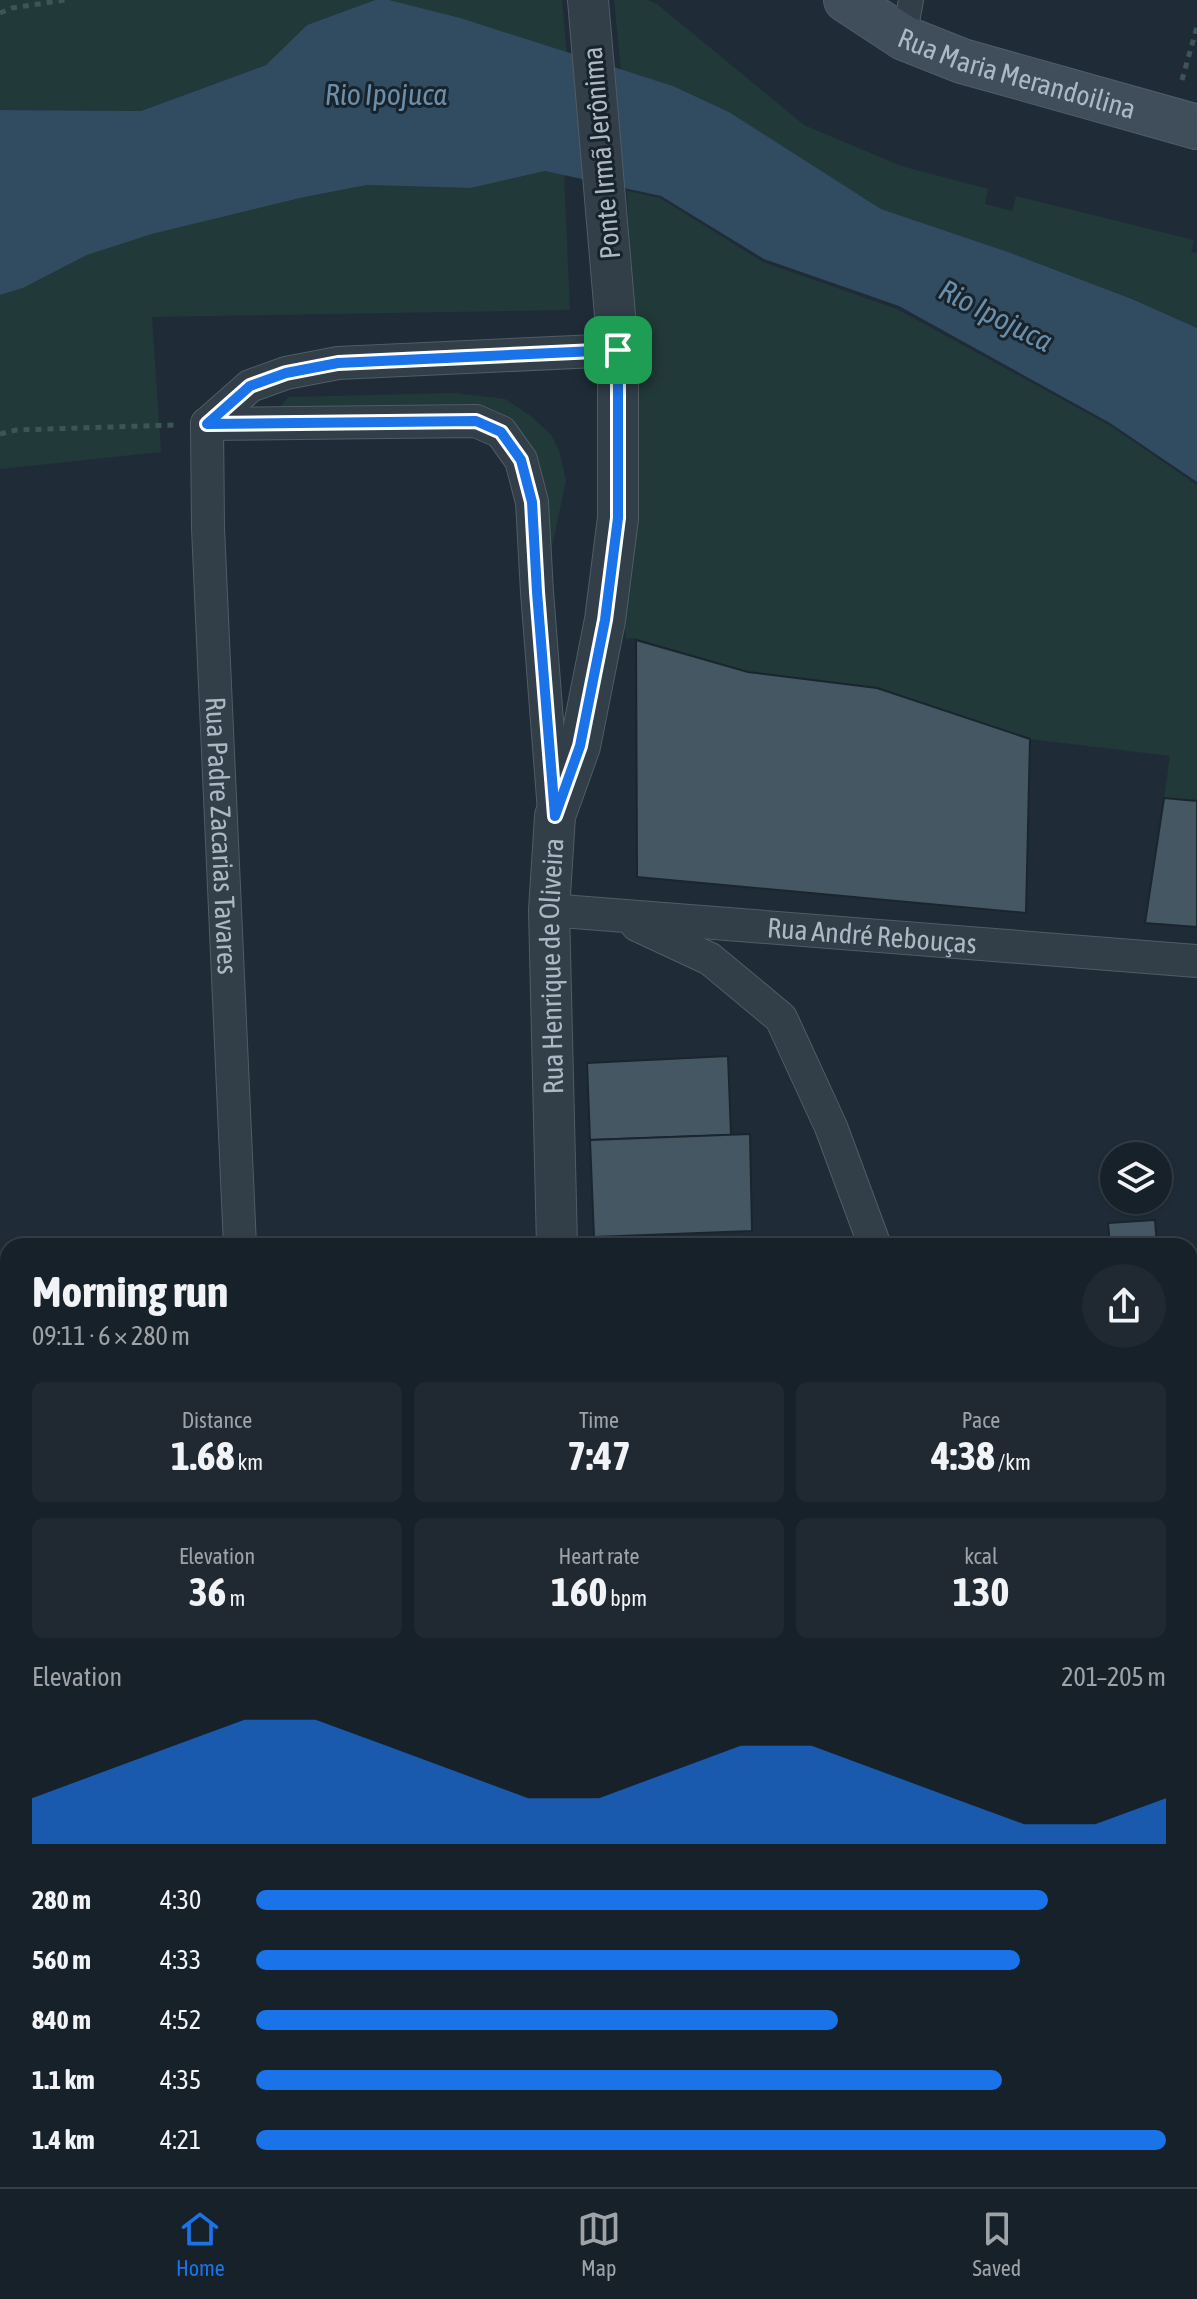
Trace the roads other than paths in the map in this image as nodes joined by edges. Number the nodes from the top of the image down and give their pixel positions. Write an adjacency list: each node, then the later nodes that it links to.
1 (588, 0): 5 (street, Ponte Irmã Jerônima)
2 (846, 0): 3 (main road, Rua Maria Merandoilina)
3 (908, 19): 4 (main road, Rua Maria Merandoilina)
4 (1184, 123)
5 (618, 350): 6 (street); 7 (street, Ponte Irmã Jerônima)
6 (207, 424): 7 (street, Rua Henrique de Oliveira); 11 (street, Rua Padre Zacarias Tavares)
7 (555, 816): 8 (street, Rua Henrique de Oliveira)
8 (549, 910): 9 (street, Rua André Rebouças); 12 (street, Rua Henrique de Oliveira)
9 (616, 916): 10 (street, Rua André Rebouças); 13 (street)
10 (1197, 961)
11 (240, 1238)
12 (557, 1238)
13 (872, 1238)

